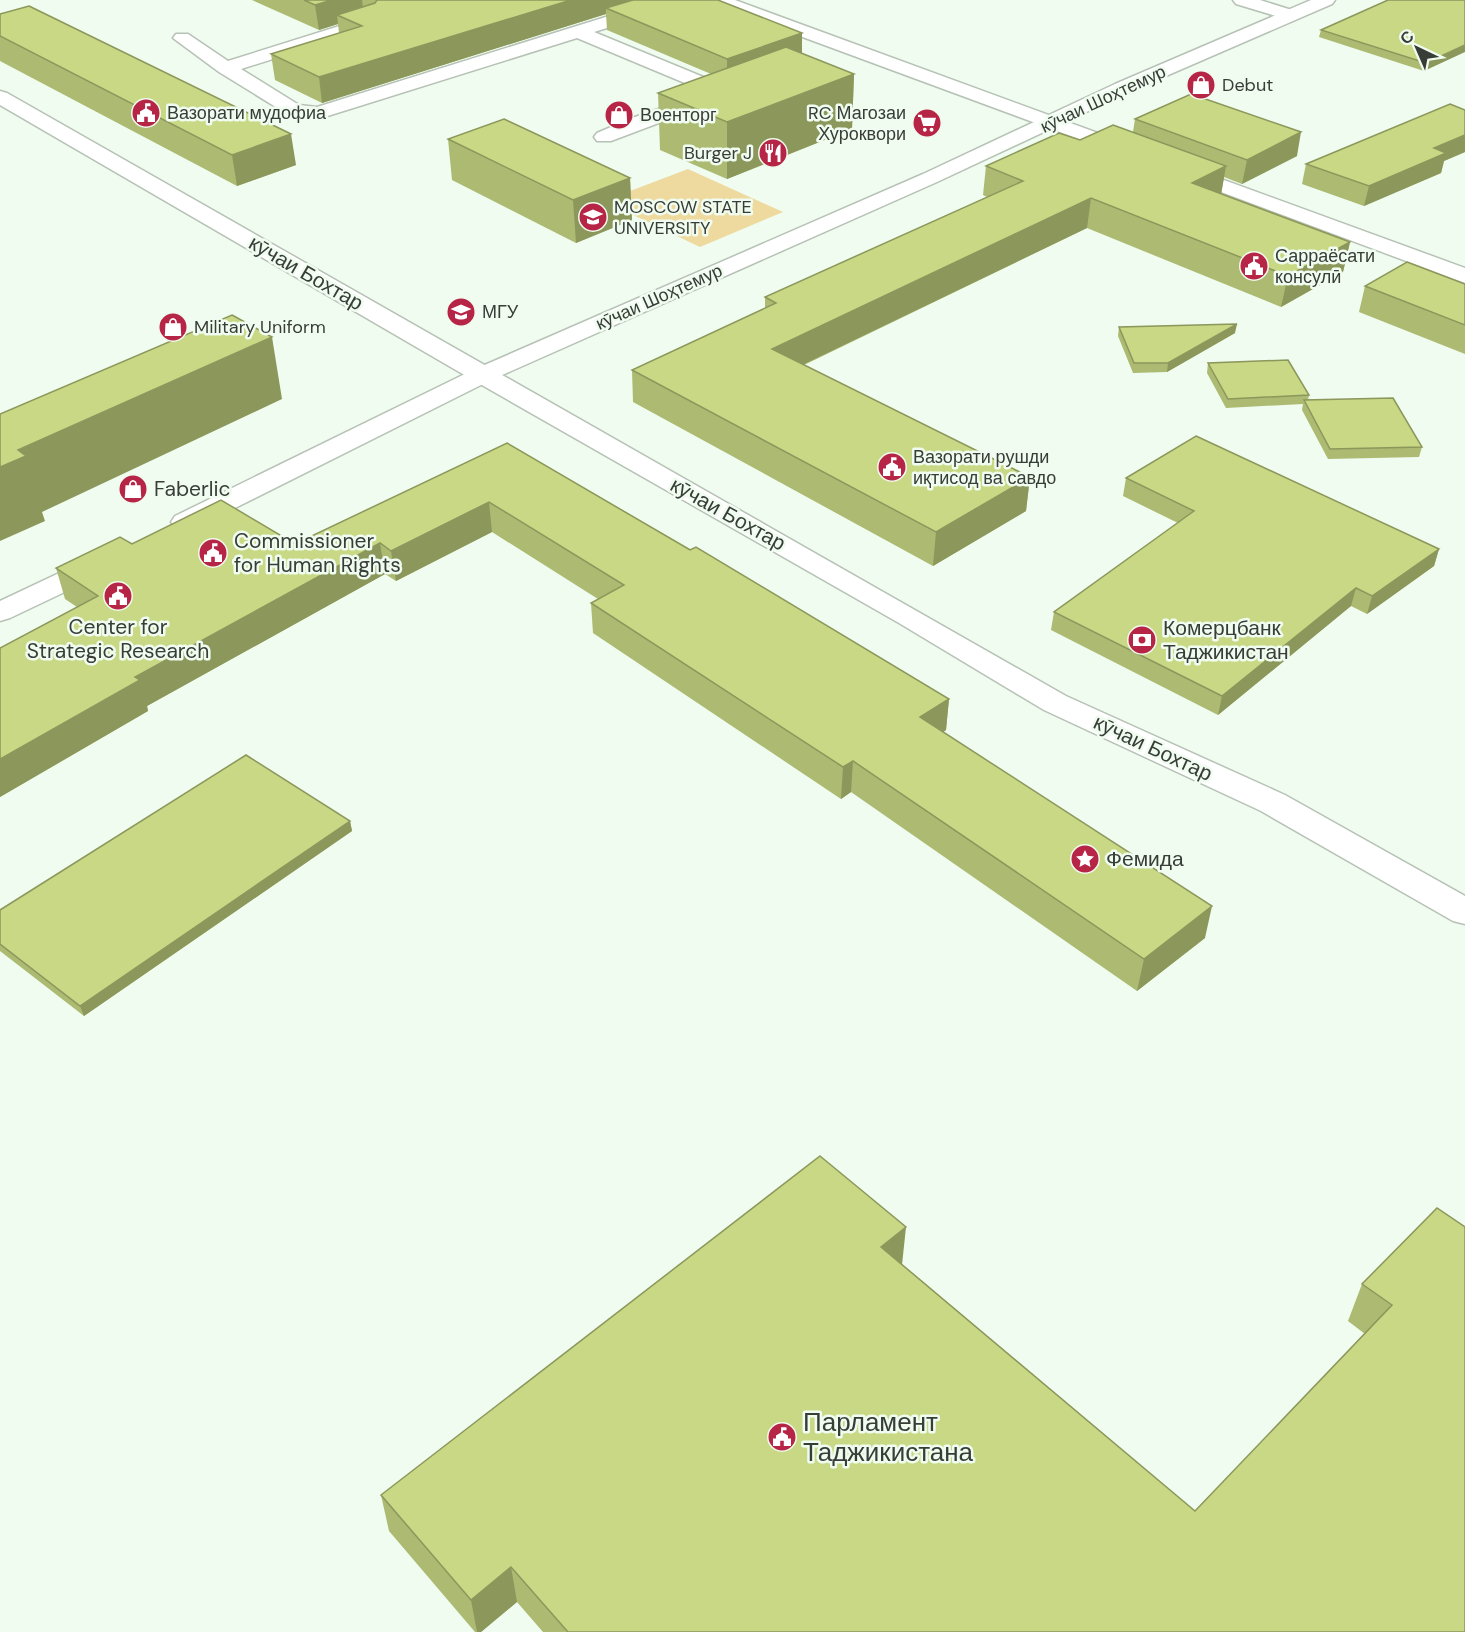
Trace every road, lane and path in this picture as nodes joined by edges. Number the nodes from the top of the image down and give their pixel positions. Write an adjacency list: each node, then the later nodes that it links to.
1 (678, 0): 7 (street)
2 (719, 0): 9 (street)
3 (1242, 0): 5 (street)
4 (1326, 0): 5 (street, кӯчаи Шоҳтемур)
5 (1289, 15): 15 (street, кӯчаи Шоҳтемур)
6 (371, 22): 11 (street)
7 (576, 31): 11 (street); 13 (street)
8 (182, 38): 11 (street)
9 (848, 48): 10 (street); 15 (street)
10 (816, 58)
11 (226, 68)
12 (744, 84): 13 (street)
13 (723, 92): 16 (street)
14 (0, 97): 18 (street, кӯчаи Бохтар)
15 (1051, 123): 17 (street); 18 (street, кӯчаи Шоҳтемур)
16 (604, 137)
17 (1465, 276)
18 (482, 375): 19 (street, кӯчаи Шоҳтемур); 22 (street, кӯчаи Бохтар)
19 (167, 531)
20 (124, 552): 21 (street)
21 (0, 612)
22 (1465, 912)

